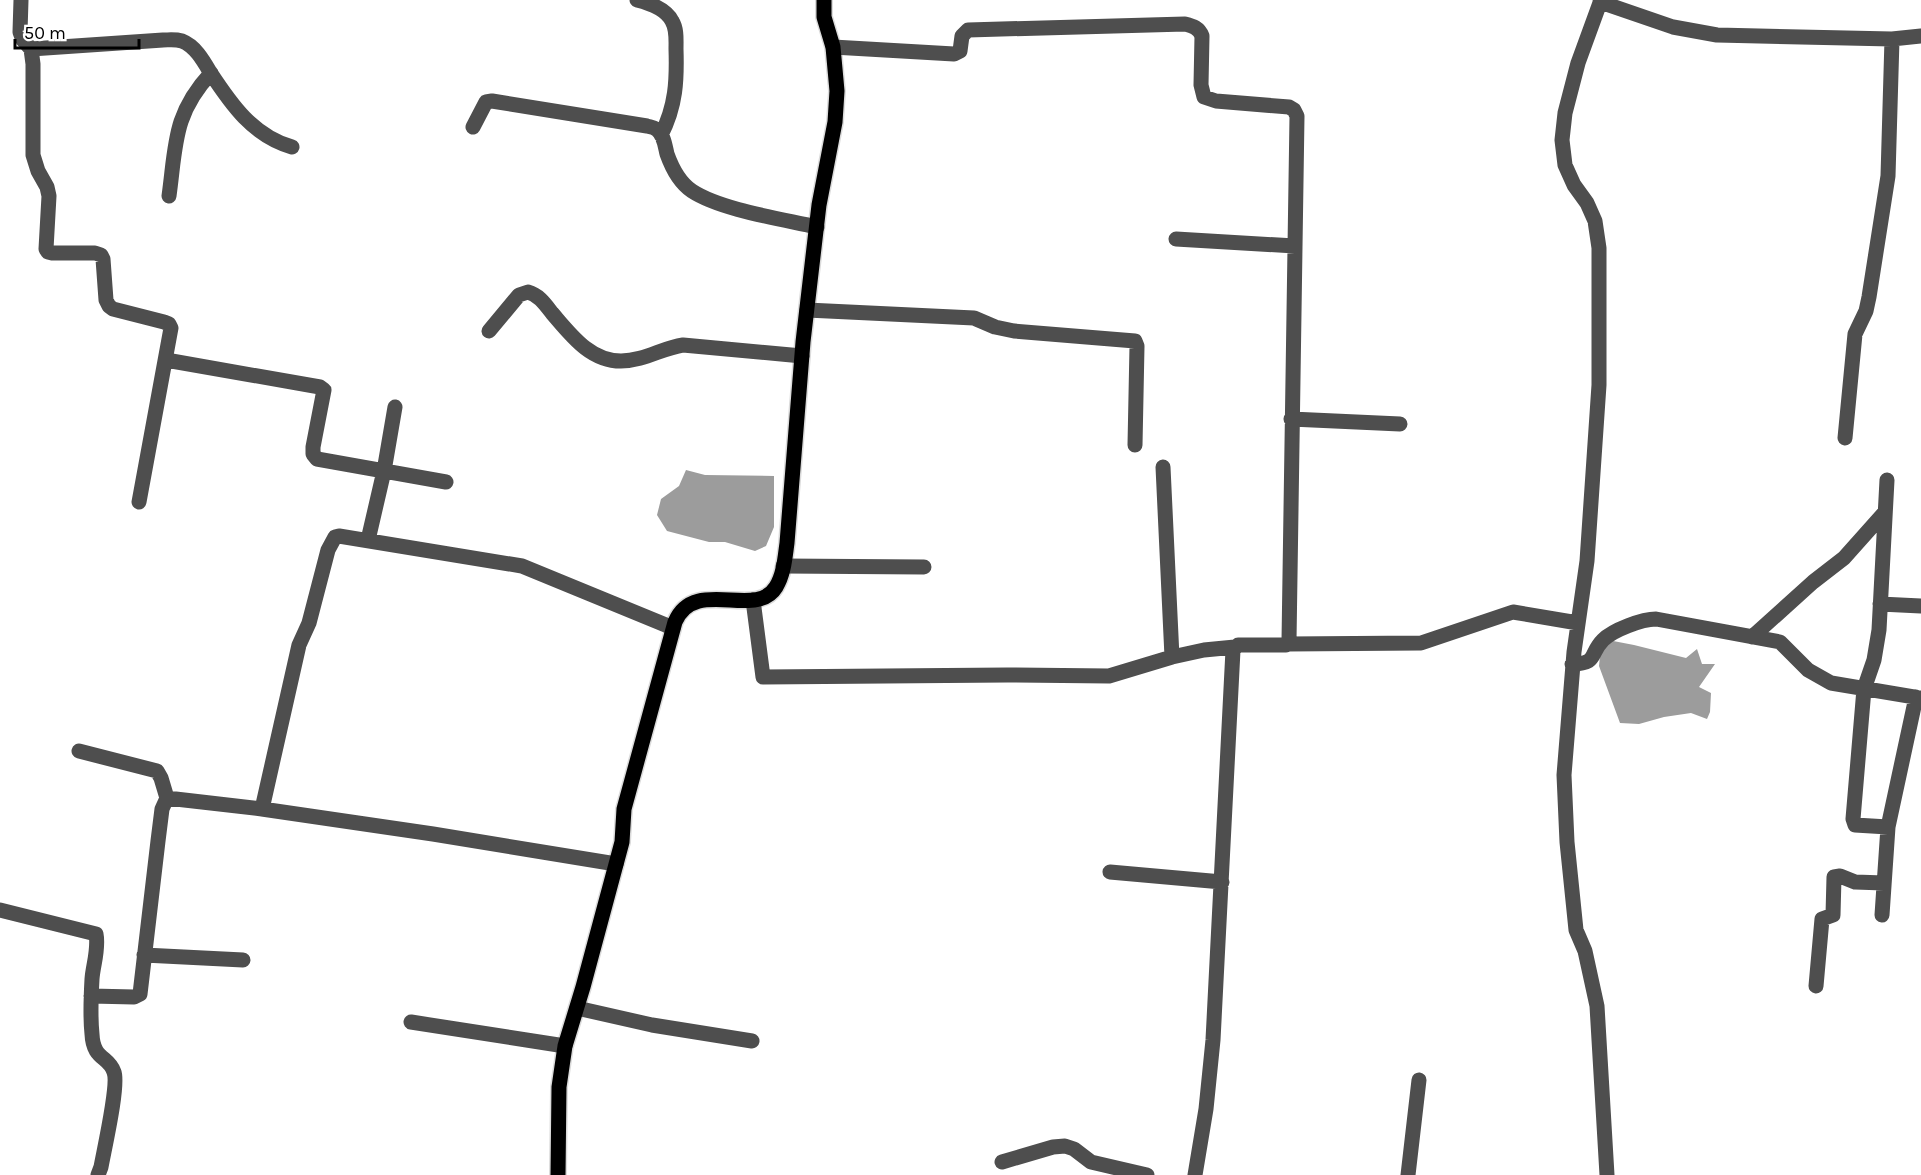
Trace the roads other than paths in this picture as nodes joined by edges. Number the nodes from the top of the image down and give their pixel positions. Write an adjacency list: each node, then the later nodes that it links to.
1 (21, 0): 8 (street)
2 (637, 0): 11 (street)
3 (824, 0): 7 (main road)
4 (1600, 1): 6 (street); 38 (street)
5 (1921, 36): 6 (street)
6 (1892, 39): 24 (street)
7 (833, 47): 14 (main road); 16 (street)
8 (31, 49): 9 (street); 20 (street)
9 (211, 73): 12 (street); 13 (street)
10 (473, 128): 11 (street)
11 (661, 135): 14 (street)
12 (292, 147)
13 (169, 196)
14 (817, 227): 17 (main road)
15 (1176, 239): 16 (street)
16 (1295, 246): 22 (street)
17 (807, 310): 19 (main road); 25 (street)
18 (489, 331): 19 (street)
19 (802, 356): 33 (main road)
20 (166, 360): 27 (street); 30 (street)
21 (395, 407): 27 (street)
22 (1291, 419): 23 (street); 41 (street)
23 (1400, 424)
24 (1845, 438)
25 (1135, 445)
26 (1163, 467): 43 (street)
27 (384, 471): 29 (street); 32 (street)
28 (1887, 480): 31 (street)
29 (446, 482)
30 (139, 502)
31 (1885, 512): 36 (street); 40 (street)
32 (368, 540): 39 (street); 49 (street)
33 (783, 566): 34 (street); 35 (main road)
34 (924, 567)
35 (753, 600): 39 (main road); 43 (street)
36 (1880, 604): 37 (street); 45 (street)
37 (1921, 606)
38 (1578, 623): 41 (street); 44 (street)
39 (673, 628): 51 (main road)
40 (1752, 637): 44 (street); 45 (street)
41 (1288, 644): 42 (street)
42 (1235, 646): 43 (street); 53 (street)
43 (1172, 657)
44 (1572, 664): 72 (street)
45 (1864, 689): 46 (street); 50 (street)
46 (1918, 698): 50 (street)
47 (79, 751): 48 (street)
48 (167, 798): 49 (street); 57 (street)
49 (262, 809): 51 (street)
50 (1888, 827): 54 (street)
51 (616, 864): 61 (main road)
52 (1110, 872): 53 (street)
53 (1221, 882): 70 (street)
54 (1884, 883): 56 (street); 59 (street)
55 (0, 910): 60 (street)
56 (1882, 915)
57 (144, 955): 58 (street); 60 (street)
58 (243, 960)
59 (1816, 986)
60 (91, 996): 67 (street)
61 (577, 1008): 63 (street); 64 (main road)
62 (411, 1022): 64 (street)
63 (752, 1041)
64 (565, 1046): 68 (main road)
65 (1419, 1080): 71 (street)
66 (1002, 1162): 69 (street)
67 (98, 1175)
68 (558, 1175)
69 (1147, 1175)
70 (1195, 1175)
71 (1408, 1175)
72 (1607, 1175)

